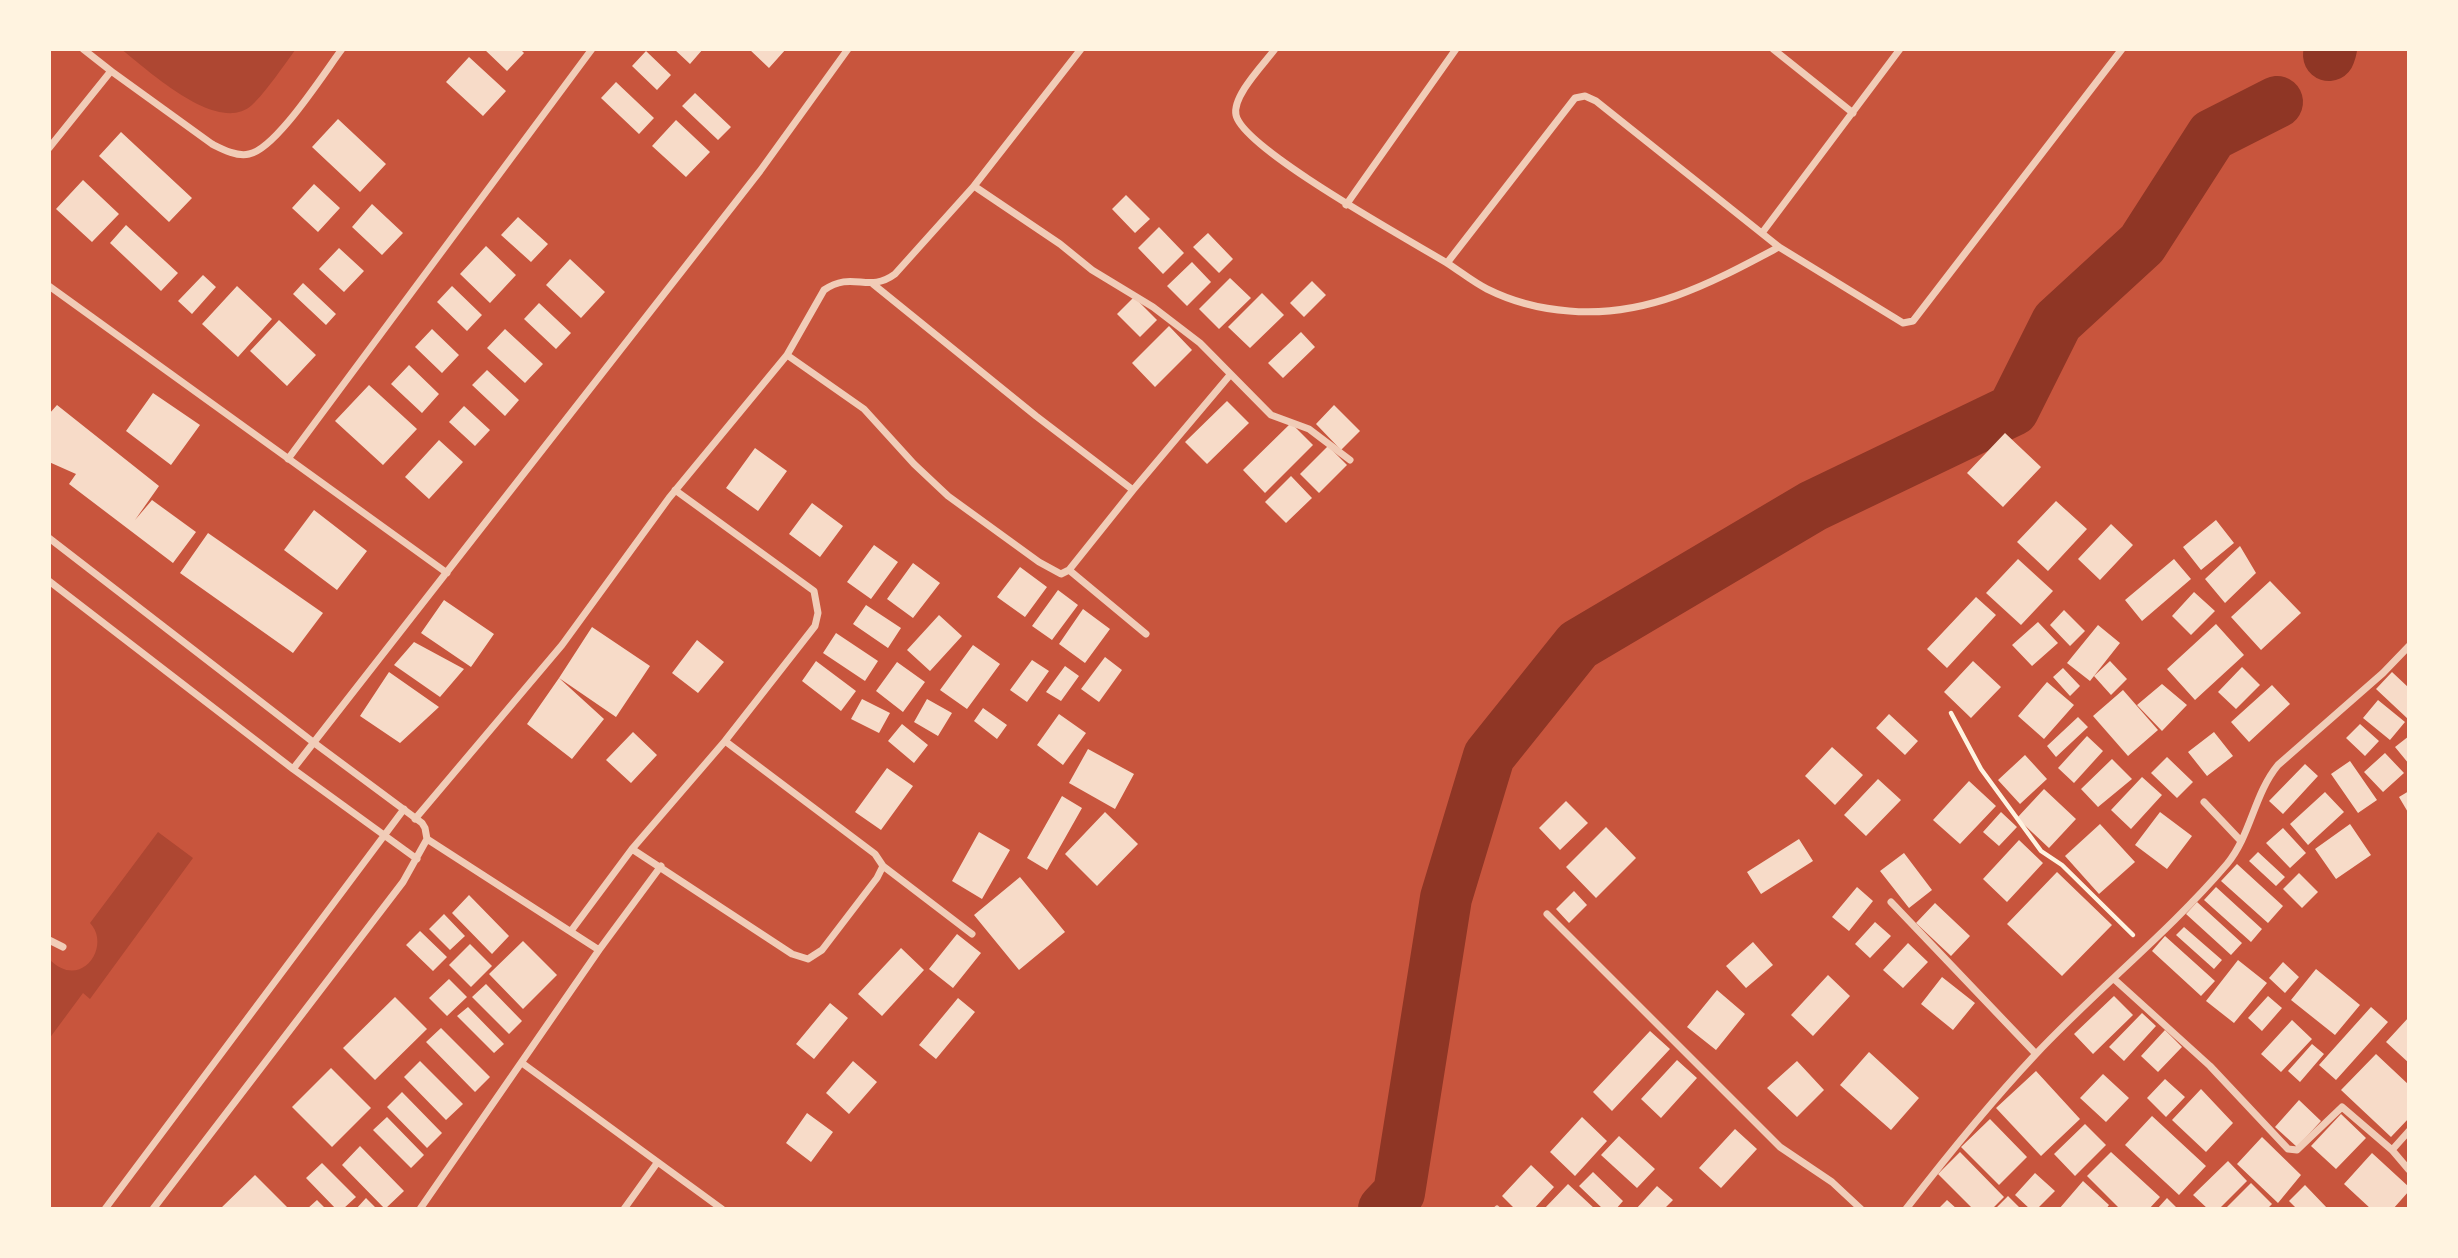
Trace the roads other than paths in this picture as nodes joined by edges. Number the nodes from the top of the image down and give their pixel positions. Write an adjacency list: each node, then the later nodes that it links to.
1 (83, 49): 11 (street)
2 (342, 49): 11 (street)
3 (592, 49): 23 (street)
4 (848, 49): 29 (street)
5 (1080, 49): 14 (street)
6 (1275, 49): 15 (street)
7 (1457, 49): 15 (street)
8 (1773, 49): 12 (street)
9 (1900, 49): 12 (street)
10 (2122, 49): 17 (street)
11 (111, 71): 13 (street)
12 (1853, 113): 16 (street)
13 (49, 148)
14 (974, 186): 19 (street); 22 (street)
15 (1346, 205): 18 (street)
16 (1762, 233): 17 (street); 18 (street)
17 (1779, 247): 18 (street)
18 (1447, 263)
19 (873, 284): 21 (street); 26 (street)
20 (49, 286): 23 (street)
21 (787, 355): 25 (street); 28 (street)
22 (1230, 376): 24 (street); 26 (street)
23 (288, 459): 29 (street)
24 (1350, 460)
25 (675, 490): 33 (street); 38 (street)
26 (1133, 490): 28 (street)
27 (49, 538): 34 (street)
28 (1069, 570): 31 (street)
29 (447, 573): 34 (street)
30 (49, 581): 35 (street)
31 (1146, 634)
32 (2409, 646): 41 (street)
33 (724, 741): 42 (street); 45 (street)
34 (313, 742): 35 (street); 37 (street)
35 (293, 769): 39 (street)
36 (2204, 802): 41 (street)
37 (404, 809): 38 (street); 39 (street)
38 (415, 819): 40 (street)
39 (385, 836): 43 (street); 60 (street)
40 (427, 839): 43 (street); 48 (street)
41 (2241, 840): 53 (street)
42 (632, 849): 44 (street); 48 (street)
43 (417, 859): 61 (street)
44 (661, 866): 45 (street); 52 (street)
45 (883, 866): 49 (street)
46 (1891, 902): 54 (street)
47 (1547, 914): 65 (street)
48 (571, 931): 52 (street)
49 (972, 934)
50 (49, 940): 51 (street)
51 (62, 947)
52 (599, 950): 55 (street)
53 (2115, 979): 54 (street); 57 (street)
54 (2036, 1054): 66 (street)
55 (522, 1063): 58 (street); 62 (street)
56 (2409, 1131): 57 (street)
57 (2392, 1150): 59 (street)
58 (657, 1163): 63 (street); 64 (street)
59 (2409, 1170)
60 (107, 1208)
61 (152, 1209)
62 (420, 1209)
63 (624, 1209)
64 (722, 1209)
65 (1861, 1209)
66 (1906, 1209)

